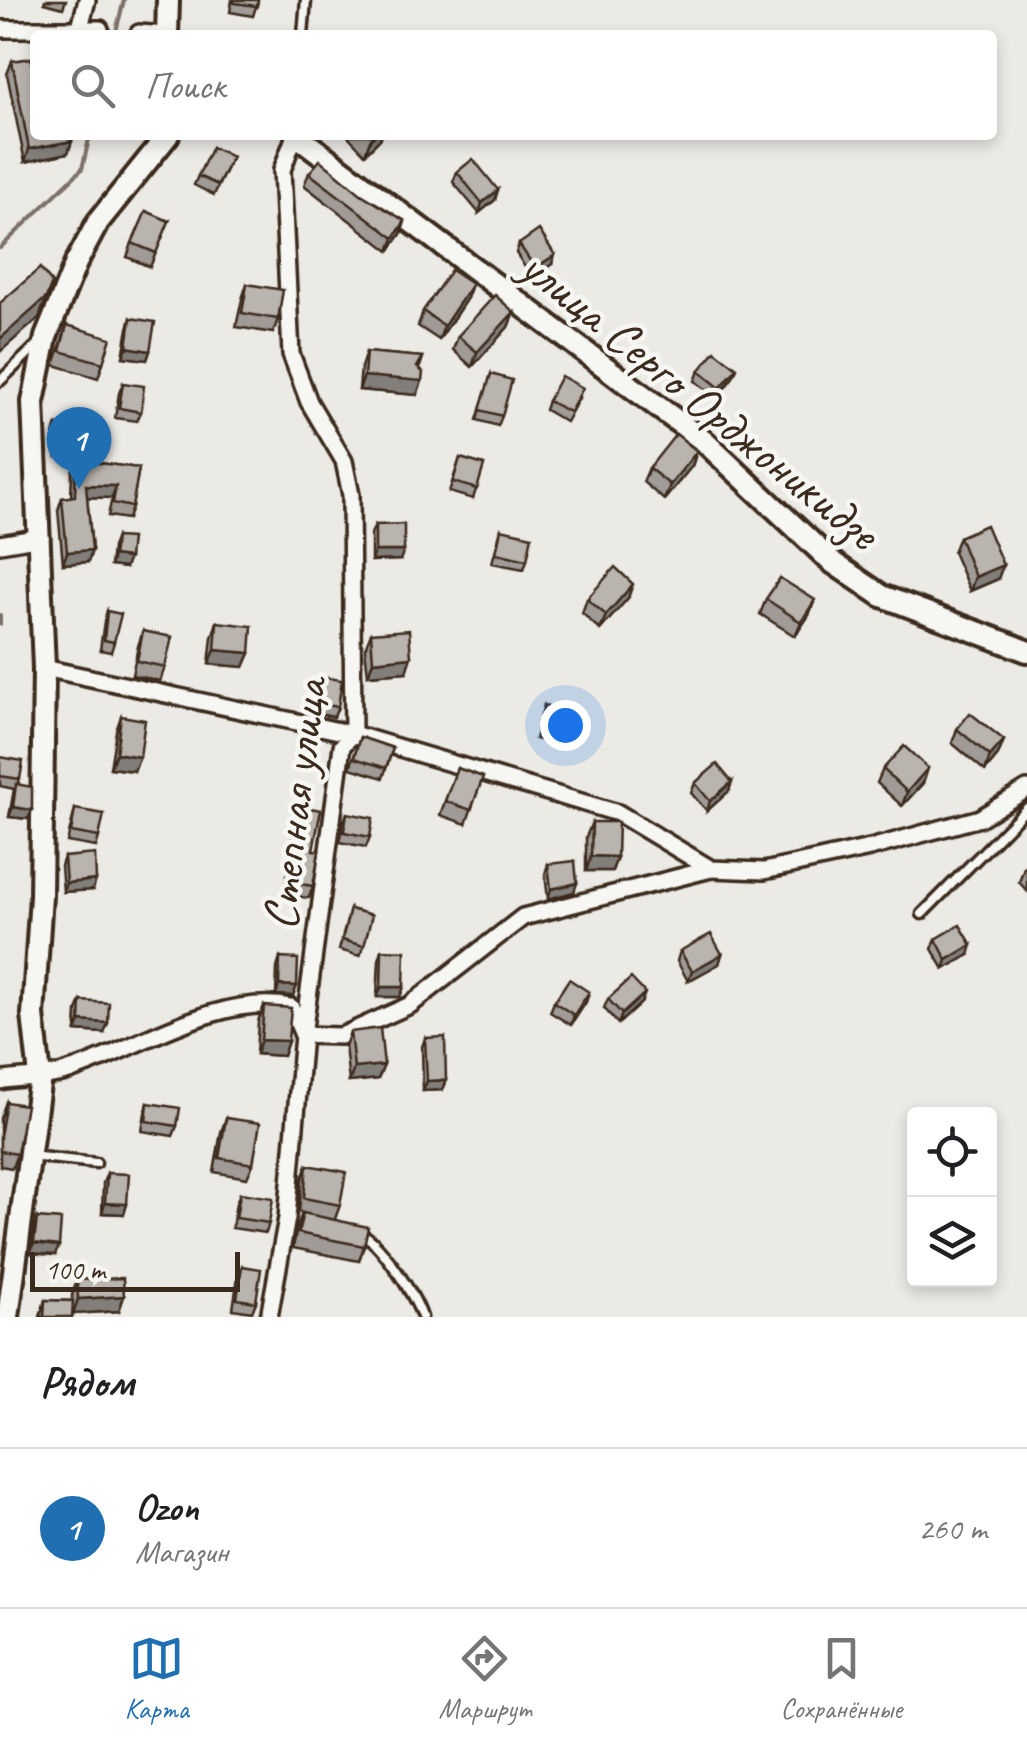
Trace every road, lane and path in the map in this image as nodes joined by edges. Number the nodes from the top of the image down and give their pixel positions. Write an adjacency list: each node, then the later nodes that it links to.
1 (88, 0): 4 (street)
2 (168, 0): 7 (street)
3 (306, 0): 8 (lane)
4 (80, 27): 5 (street); 6 (street)
5 (0, 29)
6 (100, 29)
7 (166, 30)
8 (303, 30)
9 (164, 140): 12 (street)
10 (294, 140): 18 (street, Степная улица)
11 (303, 140): 16 (street, улица Серго Орджоникидзе)
12 (46, 337): 13 (lane); 14 (street)
13 (0, 381)
14 (42, 537): 15 (street); 17 (street)
15 (0, 544)
16 (1027, 651)
17 (44, 668): 18 (street); 24 (street)
18 (353, 734): 21 (street); 23 (street, Степная улица)
19 (1027, 790): 21 (street)
20 (1027, 808): 22 (lane)
21 (711, 869): 23 (street)
22 (922, 914)
23 (303, 1035): 24 (street); 32 (street, Степная улица)
24 (40, 1077): 25 (street); 26 (street)
25 (0, 1082)
26 (29, 1156): 27 (lane); 29 (street)
27 (96, 1164)
28 (350, 1230): 33 (lane)
29 (9, 1288): 30 (street); 31 (street)
30 (0, 1308)
31 (8, 1317)
32 (269, 1317)
33 (422, 1317)

